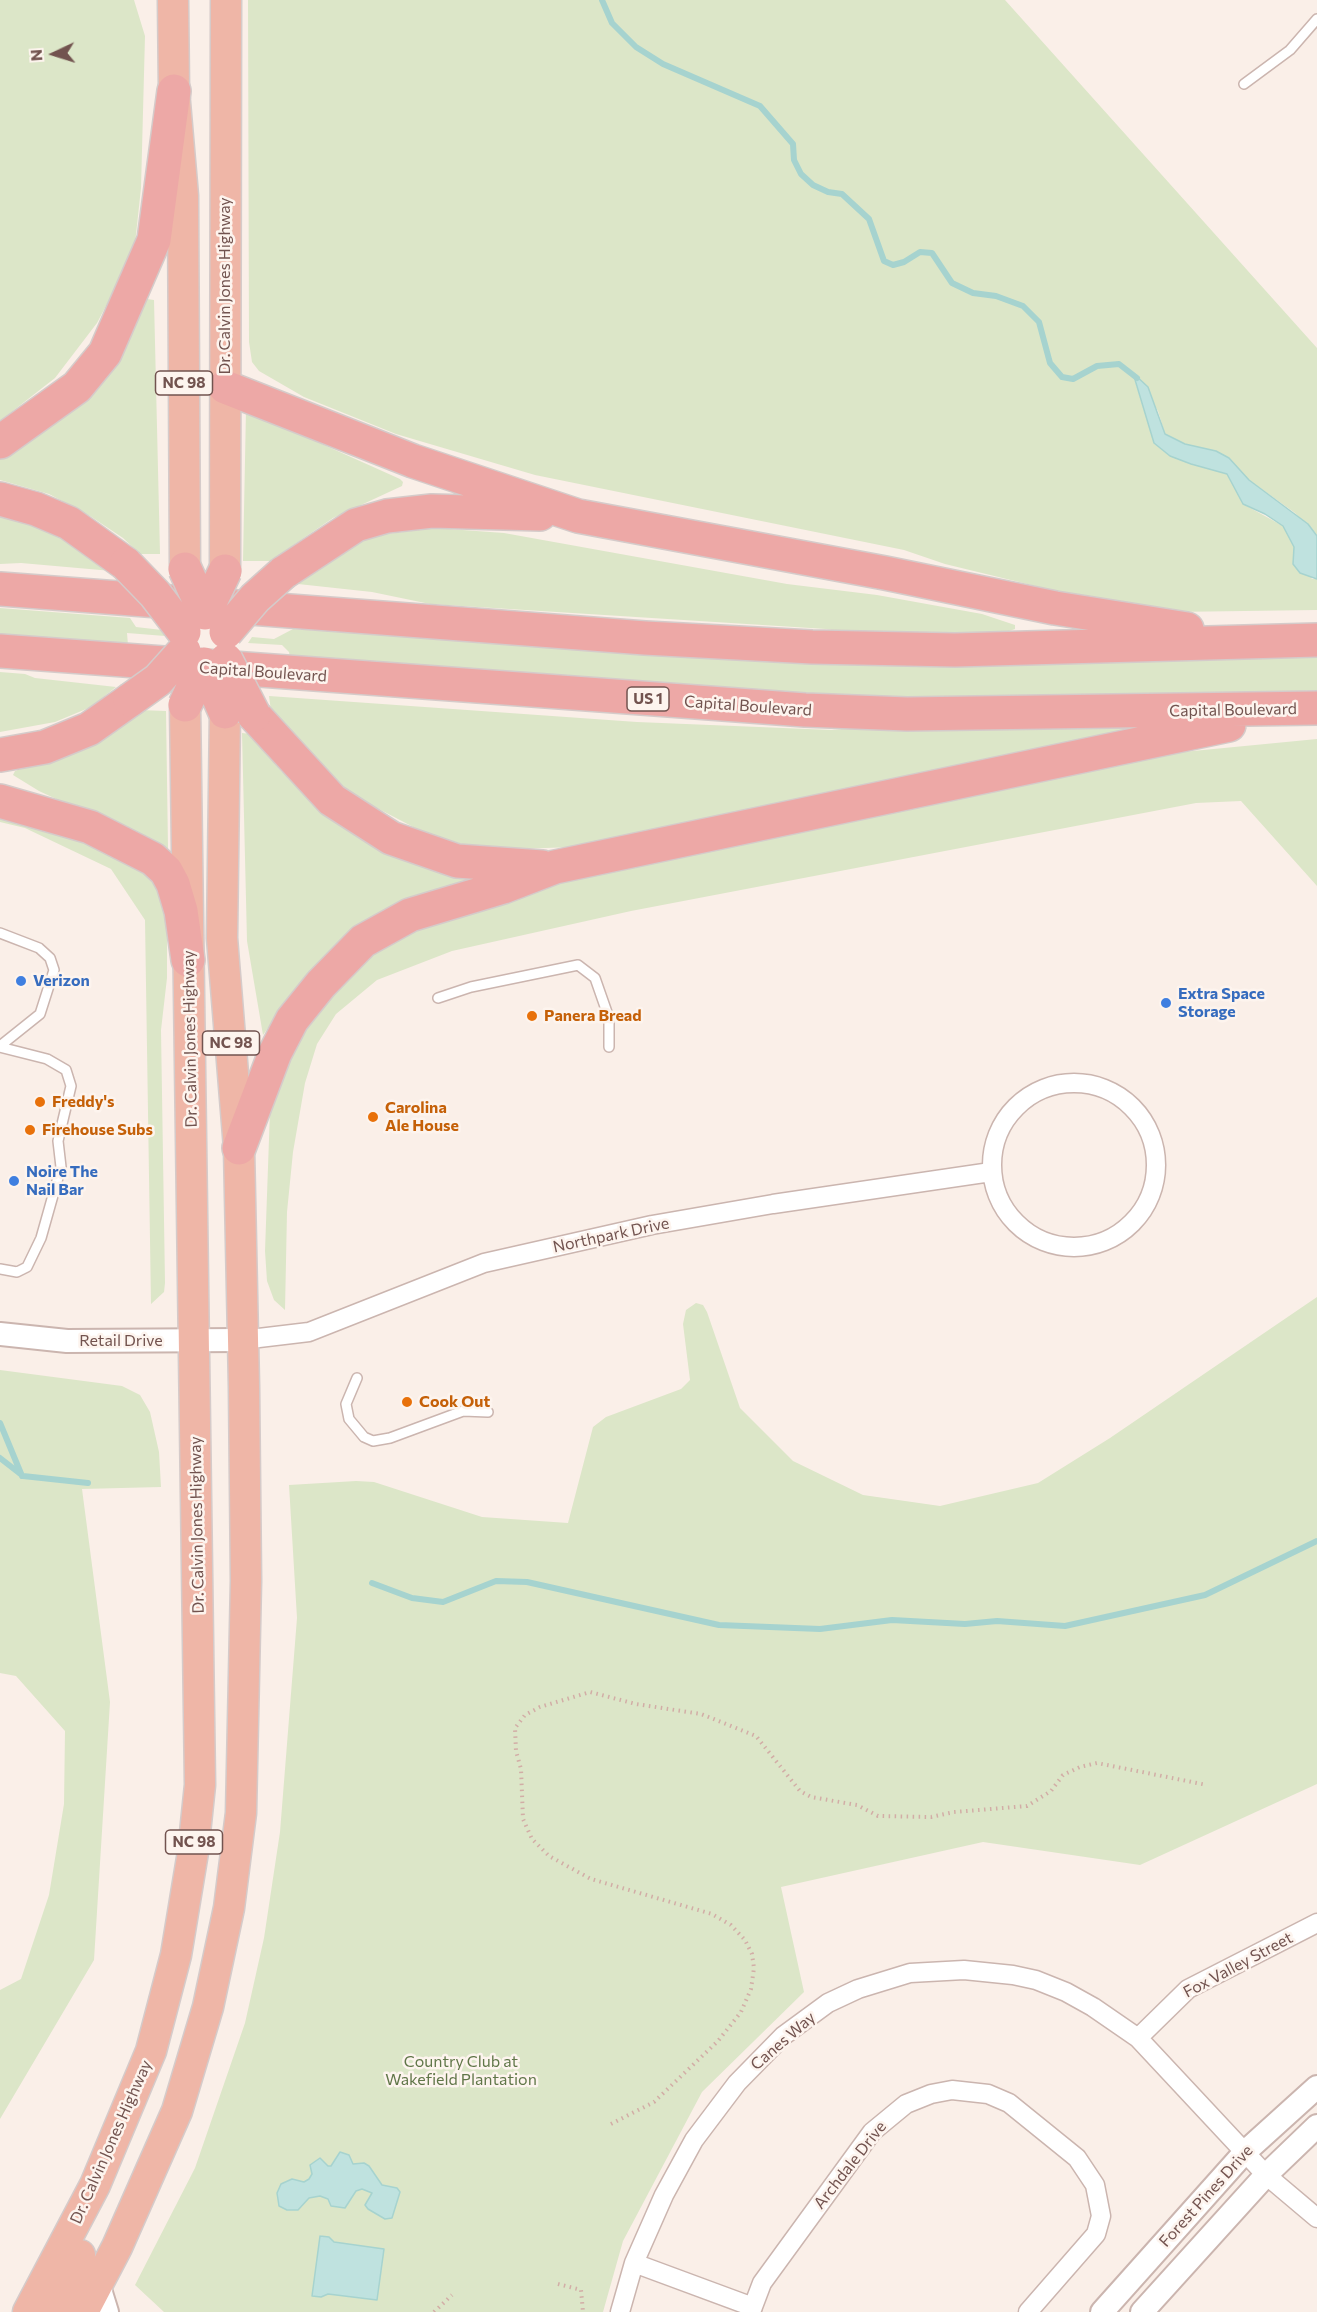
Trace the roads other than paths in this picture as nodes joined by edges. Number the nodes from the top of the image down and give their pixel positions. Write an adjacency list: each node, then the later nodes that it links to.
1 (173, 0): 5 (highway, NC 98)
2 (226, 0): 6 (highway, Dr. Calvin Jones Highway / NC 98)
3 (1317, 19): 4 (lane)
4 (1244, 84)
5 (174, 91): 7 (highway); 10 (highway, NC 98)
6 (225, 387): 9 (highway); 11 (highway, Dr. Calvin Jones Highway / NC 98)
7 (0, 442)
8 (0, 499): 14 (highway, bridge)
9 (578, 516): 14 (highway, bridge); 15 (highway)
10 (185, 569): 14 (highway, bridge)
11 (225, 571): 14 (highway, bridge)
12 (0, 589): 15 (highway)
13 (1317, 640): 15 (highway)
14 (205, 642): 17 (highway, bridge); 19 (highway, bridge); 20 (highway, bridge)
15 (1272, 643)
16 (0, 651): 18 (highway, Capital Boulevard / US 1)
17 (185, 705): 24 (highway, Dr. Calvin Jones Highway / NC 98)
18 (1307, 709): 22 (highway)
19 (239, 714): 22 (highway); 28 (highway, NC 98)
20 (0, 755)
21 (0, 801): 24 (highway)
22 (555, 867): 28 (highway)
23 (0, 933): 26 (lane)
24 (188, 960): 33 (highway, Dr. Calvin Jones Highway / NC 98)
25 (438, 998): 27 (lane)
26 (0, 1046): 30 (lane)
27 (609, 1047)
28 (239, 1148): 32 (highway, NC 98)
29 (991, 1172): 29 (street); 32 (street, Northpark Drive)
30 (0, 1269)
31 (0, 1334): 33 (street, Retail Drive)
32 (242, 1340): 33 (street, Retail Drive); 45 (highway, NC 98)
33 (192, 1341): 38 (highway, Dr. Calvin Jones Highway / NC 98)
34 (357, 1378): 35 (lane)
35 (488, 1412)
36 (1317, 1923): 37 (street, Fox Valley Street)
37 (1138, 2038): 41 (street, Canes Way); 44 (street, Canes Way)
38 (151, 2051): 47 (highway, Dr. Calvin Jones Highway / NC 98); 48 (highway)
39 (1317, 2087): 41 (street, Forest Pines Drive)
40 (1317, 2126): 42 (street, Forest Pines Drive)
41 (1245, 2152): 42 (street, Canes Way); 53 (street, Forest Pines Drive)
42 (1266, 2175): 43 (street, Canes Way); 54 (street, Forest Pines Drive)
43 (1317, 2218)
44 (634, 2263): 46 (street); 51 (street, Canes Way)
45 (98, 2283): 49 (highway, NC 98); 50 (street)
46 (752, 2310): 52 (street, Archdale Drive)
47 (28, 2312)
48 (57, 2312)
49 (83, 2312)
50 (107, 2312)
51 (620, 2312)
52 (1028, 2312)
53 (1102, 2312)
54 (1142, 2312)

